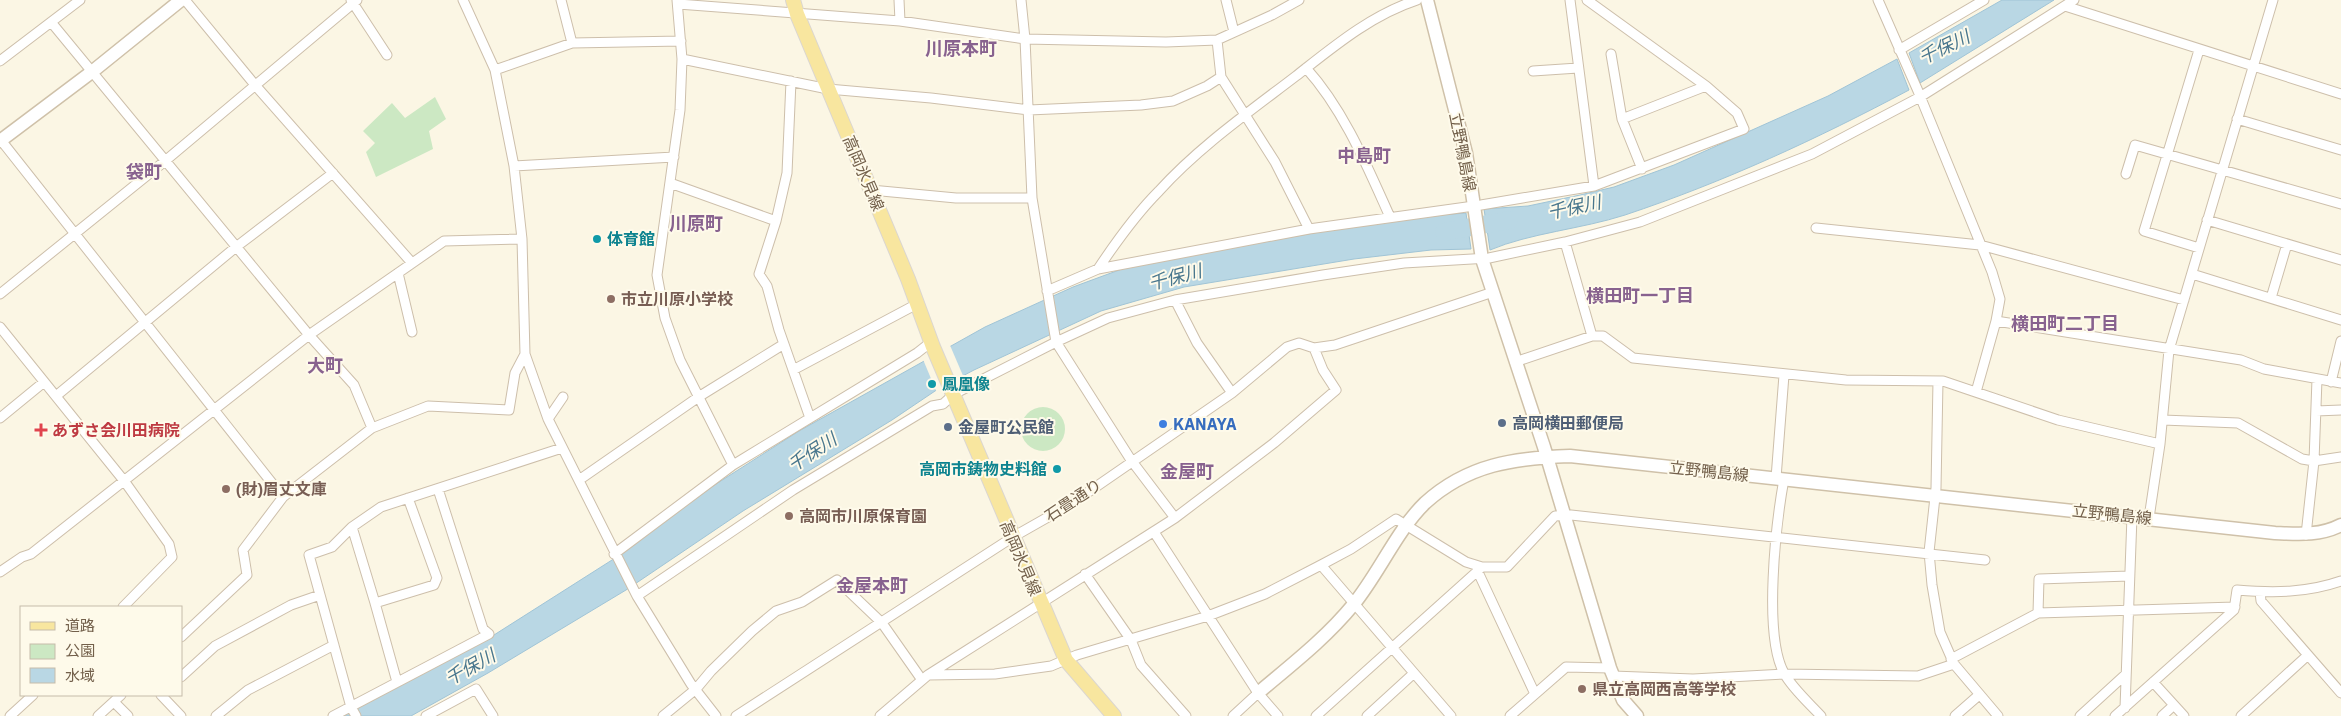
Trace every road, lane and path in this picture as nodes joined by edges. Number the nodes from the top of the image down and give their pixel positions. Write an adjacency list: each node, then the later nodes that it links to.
1 (80, 0): 24 (street)
2 (180, 0): 40 (main road)
3 (185, 0): 44 (street)
4 (463, 0): 39 (street)
5 (562, 0): 29 (street)
6 (794, 0): 22 (main road, 高岡氷見線)
7 (899, 0): 23 (street)
8 (1021, 0): 26 (street)
9 (1226, 0): 25 (street)
10 (1299, 0): 25 (street)
11 (1417, 0): 36 (street)
12 (1426, 0): 68 (main road, 立野鴨島線)
13 (1570, 0): 37 (street)
14 (1587, 0): 45 (street)
15 (1878, 0): 31 (street)
16 (1984, 0): 31 (street)
17 (2074, 0): 21 (street)
18 (2273, 0): 38 (street)
19 (354, 1): 33 (street); 44 (street)
20 (677, 2): 22 (street); 28 (street)
21 (2065, 6): 30 (street); 47 (street)
22 (797, 14): 23 (street); 46 (main road, 高岡氷見線)
23 (900, 21): 26 (street)
24 (51, 22): 35 (street); 40 (street)
25 (1234, 32): 27 (street)
26 (1026, 39): 27 (street); 49 (street)
27 (1217, 40): 42 (street)
28 (681, 41): 29 (street); 34 (street)
29 (572, 43): 39 (street)
30 (2199, 50): 38 (street); 55 (street)
31 (1900, 52): 47 (street)
32 (1611, 54): 51 (street)
33 (387, 55)
34 (682, 59): 43 (street); 56 (street)
35 (0, 61)
36 (1306, 68): 50 (street); 69 (street)
37 (1578, 68): 41 (street); 64 (street)
38 (2253, 68): 48 (street); 52 (street)
39 (495, 70): 58 (street)
40 (93, 71): 53 (main road); 57 (street)
41 (1533, 71)
42 (1222, 76): 49 (street); 50 (street)
43 (791, 81): 46 (street); 71 (street)
44 (256, 85): 57 (street); 61 (street)
45 (1706, 86): 51 (street); 59 (street)
46 (828, 89): 49 (street); 65 (main road, 高岡氷見線)
47 (1919, 94): 76 (street); 78 (street)
48 (2341, 94)
49 (1029, 110): 66 (street)
50 (1246, 114): 73 (street); 84 (street)
51 (1622, 119): 59 (street)
52 (2237, 119): 54 (street); 60 (street)
53 (0, 140): 74 (street)
54 (2341, 150)
55 (2168, 154): 60 (street); 62 (street); 80 (street)
56 (674, 157): 58 (street); 63 (street)
57 (165, 162): 74 (street); 79 (street)
58 (514, 166): 75 (street)
59 (1642, 169): 64 (street)
60 (2222, 169): 67 (street); 70 (street)
61 (332, 173): 79 (street); 83 (street)
62 (2126, 174)
63 (670, 183): 71 (street); 120 (street)
64 (1594, 186): 68 (street)
65 (871, 190): 66 (street); 93 (main road, 高岡氷見線)
66 (1032, 198): 89 (street)
67 (2341, 204)
68 (1474, 208): 69 (street); 81 (main road, 立野鴨島線)
69 (1390, 217): 73 (street)
70 (2207, 220): 77 (street); 80 (street)
71 (776, 221): 103 (street)
72 (1816, 228): 78 (street)
73 (1309, 229): 84 (street)
74 (73, 234): 88 (street); 96 (street)
75 (522, 239): 83 (street); 107 (street)
76 (1565, 242): 81 (street); 100 (street)
77 (2288, 244): 82 (street); 90 (street)
78 (1980, 245): 92 (street); 95 (street)
79 (236, 247): 96 (street); 99 (street)
80 (2199, 248): 86 (street)
81 (1482, 257): 87 (main road, 立野鴨島線); 91 (street)
82 (2341, 260)
83 (412, 263): 85 (street)
84 (1098, 269): 89 (street)
85 (398, 273): 98 (street); 99 (street)
86 (2192, 274): 90 (street); 92 (street)
87 (1493, 292): 105 (street, 石畳通り); 108 (main road, 立野鴨島線)
88 (0, 294)
89 (1047, 294): 101 (street)
90 (2270, 298): 94 (street)
91 (1175, 300): 101 (street); 118 (street)
92 (2184, 300): 106 (street)
93 (916, 304): 104 (main road, 高岡氷見線); 109 (street)
94 (2341, 320)
95 (1996, 321): 106 (street); 117 (street)
96 (145, 323): 119 (street); 122 (street)
97 (0, 326): 113 (street)
98 (412, 332)
99 (309, 335): 122 (street); 129 (street)
100 (1592, 336): 108 (street); 110 (street)
101 (1055, 339): 116 (street); 134 (street)
102 (2341, 341): 114 (street)
103 (784, 344): 109 (street); 120 (street)
104 (932, 344): 116 (main road, 高岡氷見線); 126 (street)
105 (1314, 348): 118 (street, 石畳通り); 146 (street)
106 (2169, 350): 111 (street); 128 (street)
107 (525, 354): 127 (street); 129 (street)
108 (1515, 362): 132 (main road, 立野鴨島線)
109 (794, 370): 126 (street)
110 (1784, 374): 112 (street); 137 (street)
111 (2317, 380): 114 (street); 124 (street)
112 (1938, 381): 117 (street); 141 (street)
113 (44, 382): 119 (street); 125 (street)
114 (2331, 382): 115 (street)
115 (2341, 383)
116 (952, 390): 153 (main road, 高岡氷見線); 165 (street)
117 (1976, 392): 130 (street)
118 (1232, 393): 134 (street, 石畳通り)
119 (56, 396): 139 (street)
120 (700, 396): 136 (street); 138 (street)
121 (563, 397): 127 (street)
122 (216, 410): 139 (street); 142 (street)
123 (2341, 410): 124 (street)
124 (2316, 411): 135 (street)
125 (0, 418)
126 (810, 418): 136 (street)
127 (548, 419): 131 (street)
128 (2163, 420): 130 (street); 135 (street)
129 (372, 428): 142 (street)
130 (2160, 444): 147 (street)
131 (562, 448): 138 (street); 140 (street)
132 (1547, 457): 137 (main road, 立野鴨島線); 144 (main road); 150 (main road)
133 (2341, 457): 135 (street)
134 (1131, 460): 146 (street); 153 (street, 石畳通り)
135 (2314, 461): 152 (street)
136 (733, 464): 156 (street)
137 (1780, 479): 141 (main road, 立野鴨島線); 154 (street)
138 (579, 480): 156 (street)
139 (125, 482): 159 (street); 170 (street)
140 (438, 488): 143 (street); 189 (street)
141 (1934, 496): 145 (main road, 立野鴨島線); 155 (street)
142 (283, 497): 176 (street)
143 (408, 498): 149 (street); 168 (street)
144 (1563, 515): 154 (street); 160 (street); 183 (main road)
145 (2132, 516): 147 (main road, 立野鴨島線); 162 (street)
146 (1175, 518): 151 (street)
147 (2149, 518): 152 (main road, 立野鴨島線)
148 (2341, 525): 152 (main road, 立野鴨島線)
149 (352, 527): 166 (street); 168 (street)
150 (1407, 527): 158 (street); 160 (street); 169 (main road)
151 (1154, 532): 161 (street); 174 (street)
152 (2306, 535)
153 (1013, 537): 167 (main road, 高岡氷見線); 175 (street, 石畳通り)
154 (1778, 537): 155 (street); 185 (street)
155 (1929, 552): 157 (street); 182 (street)
156 (614, 554): 165 (street)
157 (1985, 560)
158 (1321, 565): 169 (street); 174 (street)
159 (1, 569)
160 (1480, 570): 179 (street); 194 (street)
161 (1085, 574): 167 (street); 177 (street)
162 (2129, 576): 172 (street); 173 (street)
163 (2341, 582): 164 (street)
164 (2260, 592): 171 (street); 180 (street)
165 (636, 594): 191 (street)
166 (320, 595): 178 (street); 187 (street)
167 (1040, 602): 181 (main road, 高岡氷見線); 188 (street)
168 (375, 604): 189 (street)
169 (1353, 604): 179 (street); 192 (main road)
170 (124, 606)
171 (2235, 607): 172 (street); 190 (street)
172 (2127, 610): 173 (street); 186 (street)
173 (2038, 613): 182 (street)
174 (1208, 616): 177 (street); 192 (street)
175 (882, 623): 188 (street); 191 (street); 213 (street, 石畳通り)
176 (182, 636)
177 (1131, 640): 181 (street); 216 (street)
178 (334, 645): 202 (street); 207 (street)
179 (1391, 648): 184 (street); 219 (street)
180 (2308, 655): 193 (street); 231 (street)
181 (1066, 660): 188 (street); 215 (main road, 高岡氷見線)
182 (1952, 662): 185 (street); 195 (street)
183 (1612, 672): 185 (street); 194 (street); 223 (main road)
184 (1413, 674): 220 (street); 221 (street)
185 (1784, 674): 224 (street)
186 (2126, 674): 201 (street); 227 (street)
187 (182, 676)
188 (925, 678): 214 (street)
189 (397, 682): 202 (street)
190 (2153, 682): 200 (street); 201 (street)
191 (696, 689): 211 (street); 212 (street)
192 (1258, 693): 217 (street); 218 (street)
193 (2341, 693)
194 (1535, 694): 222 (street)
195 (1980, 695): 225 (street); 226 (street)
196 (32, 696): 203 (street)
197 (120, 696): 199 (street)
198 (163, 696): 206 (street)
199 (114, 702): 204 (street); 205 (street)
200 (2174, 705): 229 (street); 230 (street)
201 (2125, 708): 228 (street)
202 (353, 711): 208 (street)
203 (10, 716)
204 (98, 716)
205 (128, 716)
206 (181, 716)
207 (216, 716)
208 (333, 716)
209 (426, 716): 210 (street)
210 (493, 716)
211 (663, 716)
212 (716, 716)
213 (736, 716)
214 (880, 716)
215 (1114, 716)
216 (1186, 716)
217 (1233, 716)
218 (1278, 716)
219 (1316, 716)
220 (1367, 716)
221 (1451, 716)
222 (1510, 716)
223 (1637, 716)
224 (1821, 716)
225 (1956, 716)
226 (1998, 716)
227 (2080, 716)
228 (2116, 716)
229 (2162, 716)
230 (2184, 716)
231 (2241, 716)

